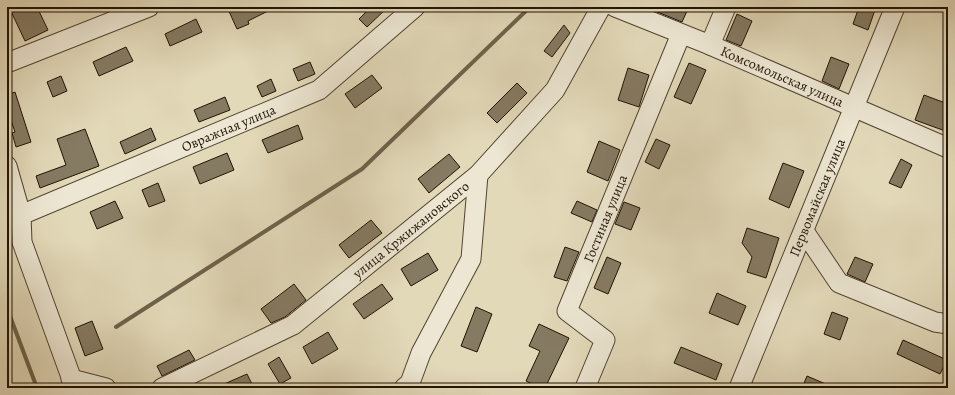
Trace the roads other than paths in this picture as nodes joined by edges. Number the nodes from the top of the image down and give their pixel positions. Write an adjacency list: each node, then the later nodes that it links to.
1 (149, 7): 9 (street)
2 (415, 7): 14 (street, Овражная улица)
3 (601, 7): 13 (street, улица Кржижановского)
4 (615, 7): 7 (street, Комсомольская улица)
5 (726, 7): 8 (street)
6 (895, 7): 10 (street, Первомайская улица)
7 (681, 34): 8 (street, Комсомольская улица); 21 (street, Гостиная улица)
8 (710, 46): 10 (street, Комсомольская улица)
9 (7, 63)
10 (854, 107): 11 (street, Комсомольская улица); 15 (street, Первомайская улица)
11 (948, 148)
12 (7, 166): 14 (street)
13 (478, 175): 19 (street, улица Кржижановского); 20 (street)
14 (22, 215): 17 (street)
15 (804, 231): 16 (street); 22 (street, Первомайская улица)
16 (948, 324)
17 (73, 383): 18 (street)
18 (106, 388)
19 (162, 388)
20 (404, 388)
21 (585, 388)
22 (739, 388)

